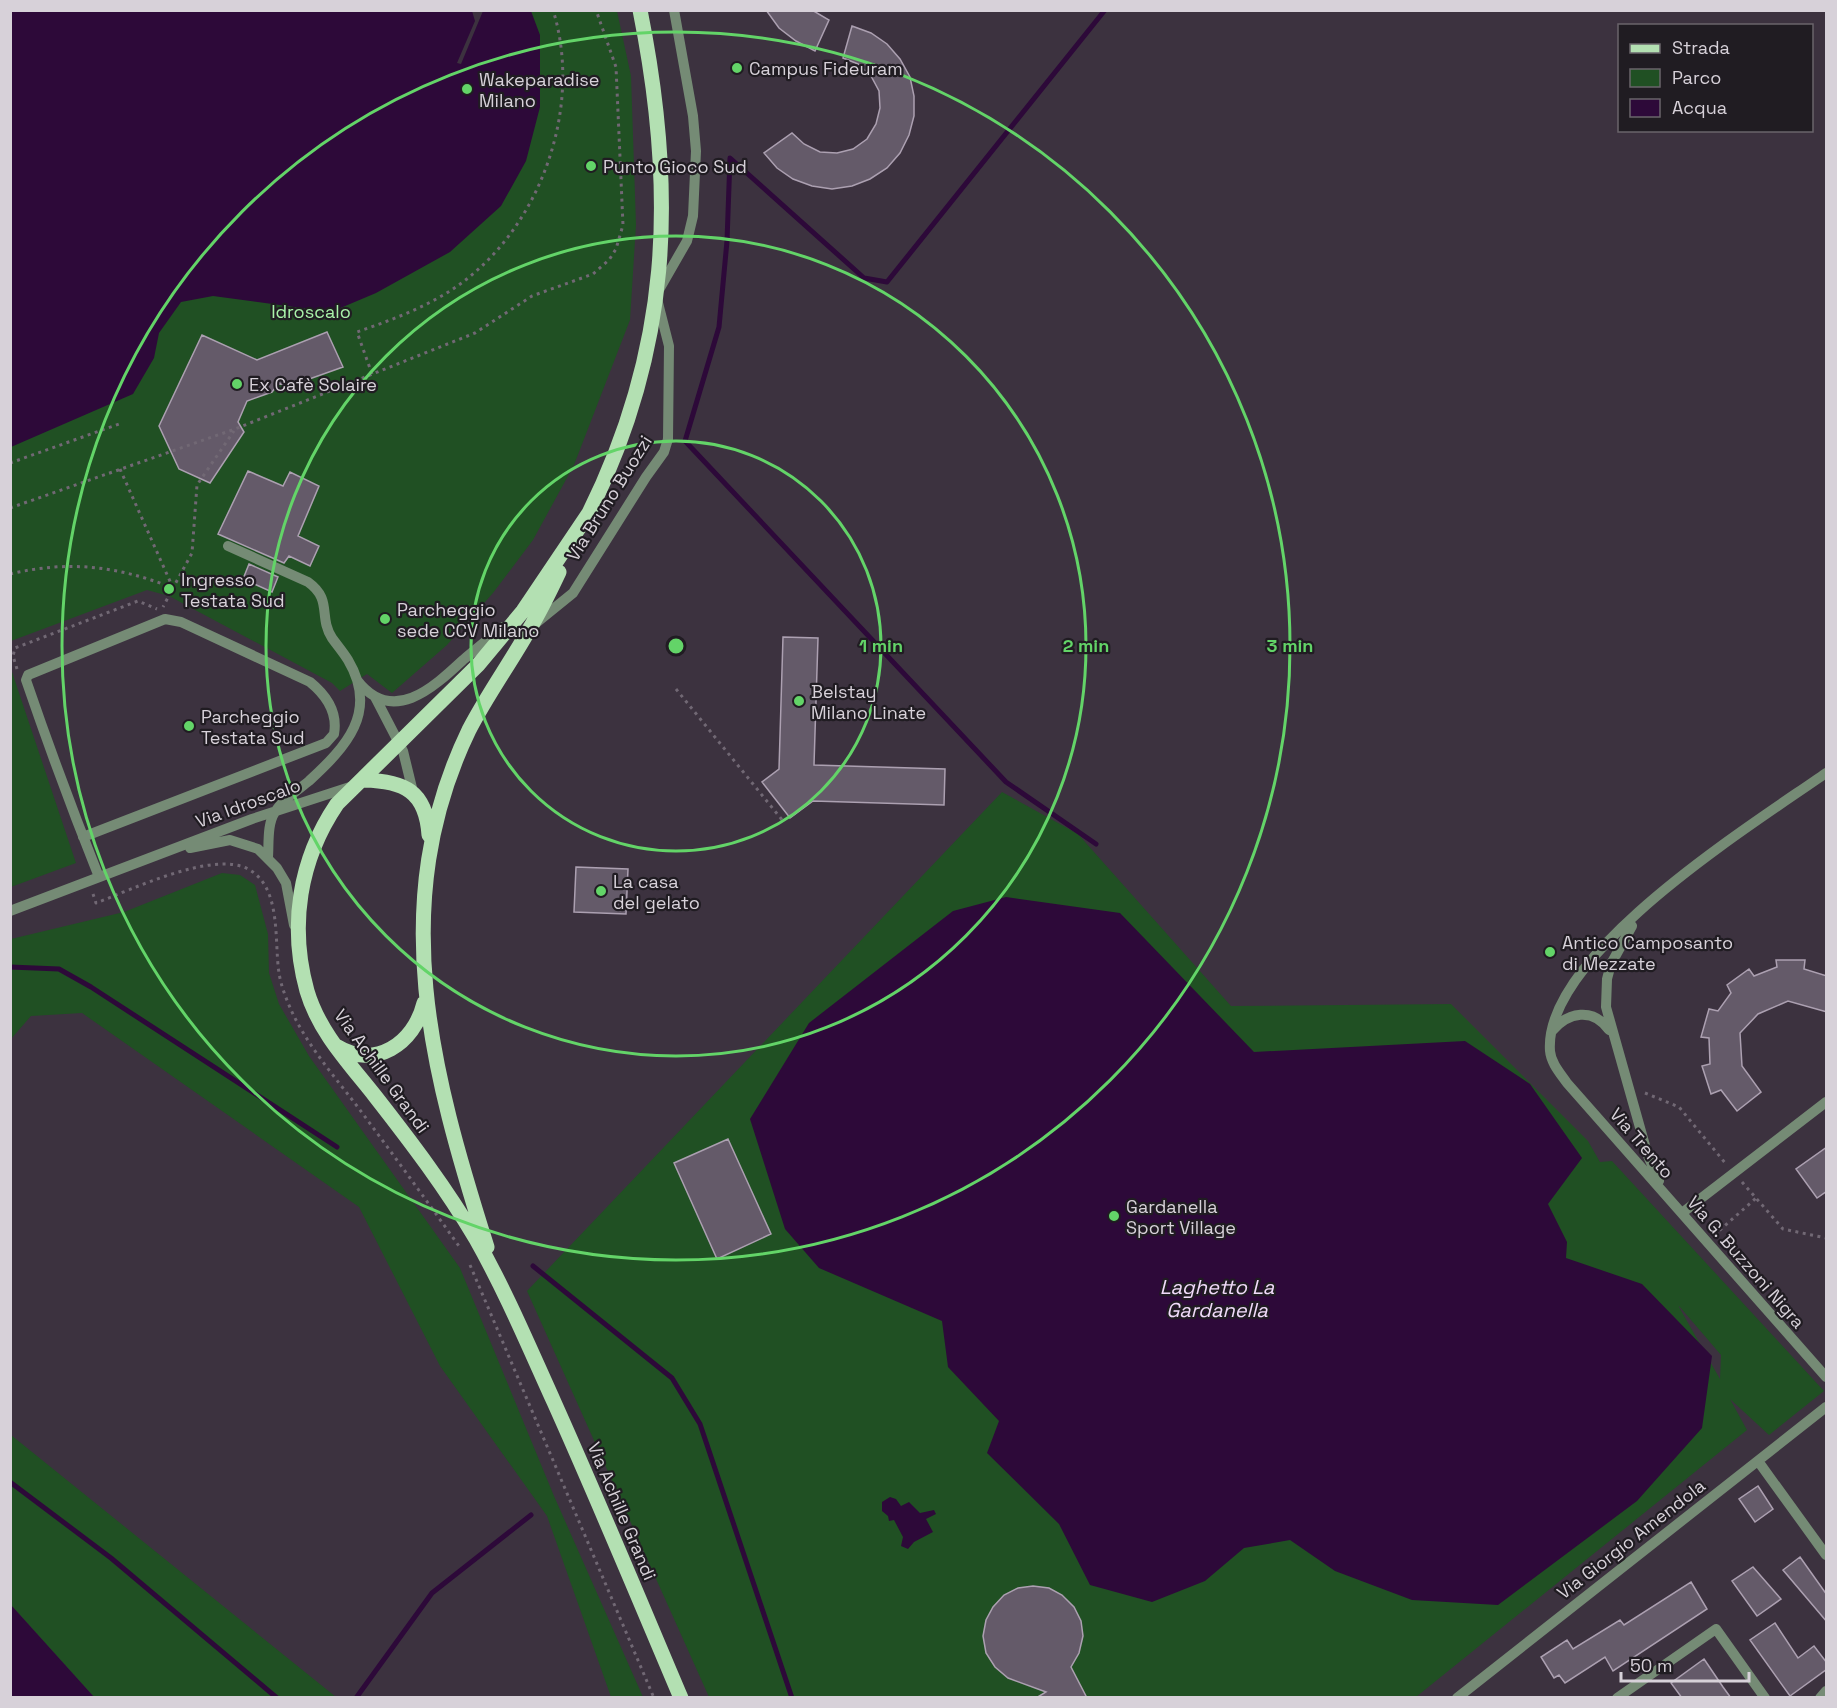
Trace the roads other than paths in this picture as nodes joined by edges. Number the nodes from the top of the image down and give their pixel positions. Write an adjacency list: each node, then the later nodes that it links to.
1 (640, 10): 3 (main road, Via Bruno Buozzi)
2 (674, 10): 3 (street, Via Bruno Buozzi)
3 (656, 296): 4 (main road, Via Bruno Buozzi); 7 (street, Via Bruno Buozzi)
4 (589, 513): 6 (main road, Via Bruno Buozzi); 7 (main road, Via Bruno Buozzi)
5 (228, 546): 8 (street)
6 (523, 611): 9 (street); 10 (main road, Via Bruno Buozzi)
7 (531, 627): 16 (main road, Via Bruno Buozzi)
8 (356, 680): 9 (street); 14 (street)
9 (375, 697): 10 (street)
10 (400, 744): 12 (main road, Via Bruno Buozzi); 13 (street)
11 (1827, 773): 20 (street, Via Trento)
12 (361, 782): 13 (main road); 14 (street, Via Idroscalo); 22 (main road, Via Achille Grandi)
13 (413, 792): 16 (main road)
14 (276, 811): 17 (street, Via Idroscalo); 18 (street)
15 (83, 837): 15 (street); 19 (street)
16 (430, 848): 23 (main road, Via Achille Grandi)
17 (148, 857): 18 (street, Via Idroscalo); 19 (street, Via Idroscalo)
18 (268, 857): 22 (street, Via Idroscalo)
19 (94, 880): 21 (street, Via Idroscalo)
20 (1645, 908): 24 (street, Via Trento); 25 (street, Via Trento)
21 (10, 911)
22 (300, 960): 26 (main road, Via Achille Grandi)
23 (425, 997): 26 (main road); 30 (main road, Via Achille Grandi)
24 (1551, 1032): 25 (street); 28 (street, Via Trento)
25 (1612, 1035): 28 (street, Via Trento)
26 (334, 1044): 30 (main road, Via Achille Grandi)
27 (1827, 1102): 29 (street)
28 (1665, 1195): 29 (street, Via G. Buzzoni Nigra)
29 (1682, 1213): 31 (street, Via G. Buzzoni Nigra)
30 (496, 1275): 36 (main road, Via Achille Grandi)
31 (1827, 1377)
32 (1827, 1407): 33 (street, Via Giorgio Amendola)
33 (1758, 1461): 34 (street); 37 (street, Via Giorgio Amendola)
34 (1827, 1555)
35 (1827, 1692): 40 (street)
36 (681, 1698)
37 (1457, 1698)
38 (1617, 1698): 39 (street)
39 (1765, 1698)
40 (1820, 1698)

